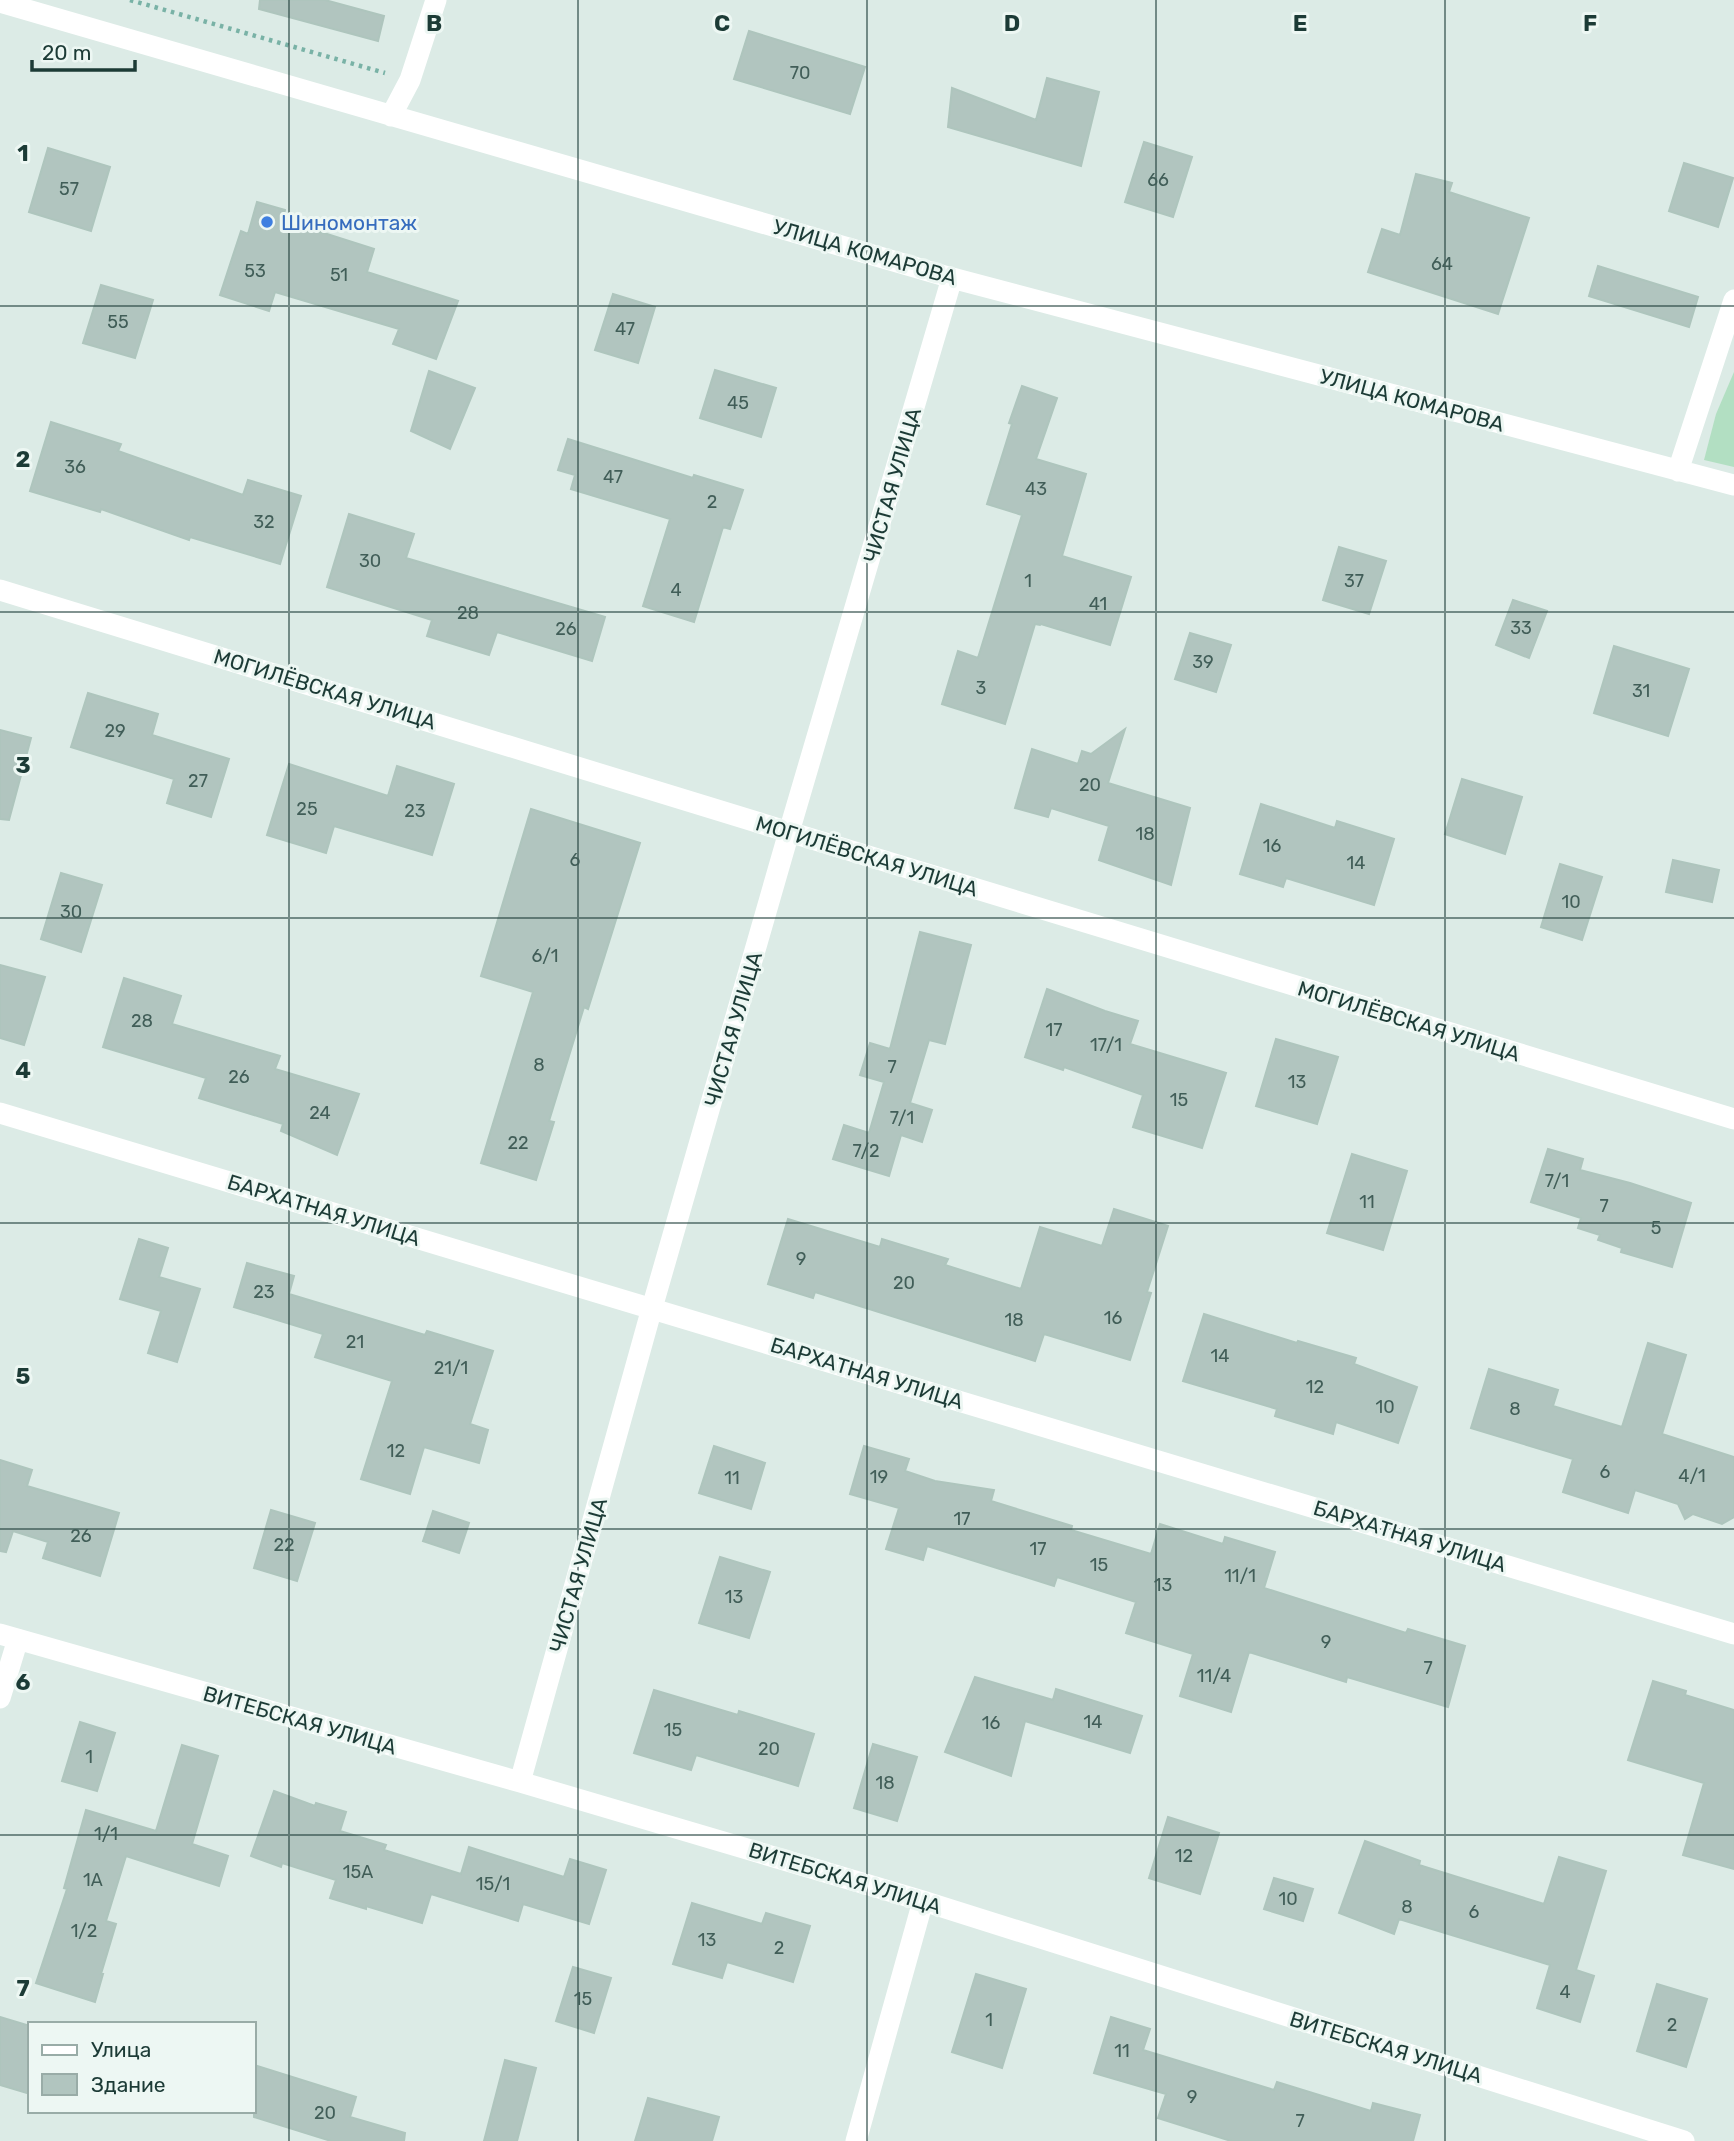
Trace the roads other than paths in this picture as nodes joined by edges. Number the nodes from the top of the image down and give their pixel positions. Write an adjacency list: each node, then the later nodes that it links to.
1 (436, 0): 3 (street)
2 (0, 2): 3 (street, УЛИЦА КОМАРОВА)
3 (391, 116): 4 (street, УЛИЦА КОМАРОВА)
4 (953, 278): 6 (street, УЛИЦА КОМАРОВА); 9 (street, ЧИСТАЯ УЛИЦА)
5 (1734, 300): 6 (street)
6 (1678, 471): 7 (street, УЛИЦА КОМАРОВА)
7 (1734, 485)
8 (0, 590): 9 (street, МОГИЛЁВСКАЯ УЛИЦА)
9 (789, 832): 11 (street, МОГИЛЁВСКАЯ УЛИЦА); 12 (street, ЧИСТАЯ УЛИЦА)
10 (0, 1113): 12 (street, БАРХАТНАЯ УЛИЦА)
11 (1734, 1119)
12 (652, 1308): 13 (street, БАРХАТНАЯ УЛИЦА); 16 (street, ЧИСТАЯ УЛИЦА)
13 (1734, 1634)
14 (9, 1636): 15 (street); 16 (street, ВИТЕБСКАЯ УЛИЦА)
15 (0, 1698)
16 (520, 1782): 17 (street, ВИТЕБСКАЯ УЛИЦА)
17 (923, 1902): 18 (street); 19 (street, ВИТЕБСКАЯ УЛИЦА)
18 (856, 2141)
19 (1684, 2141)

